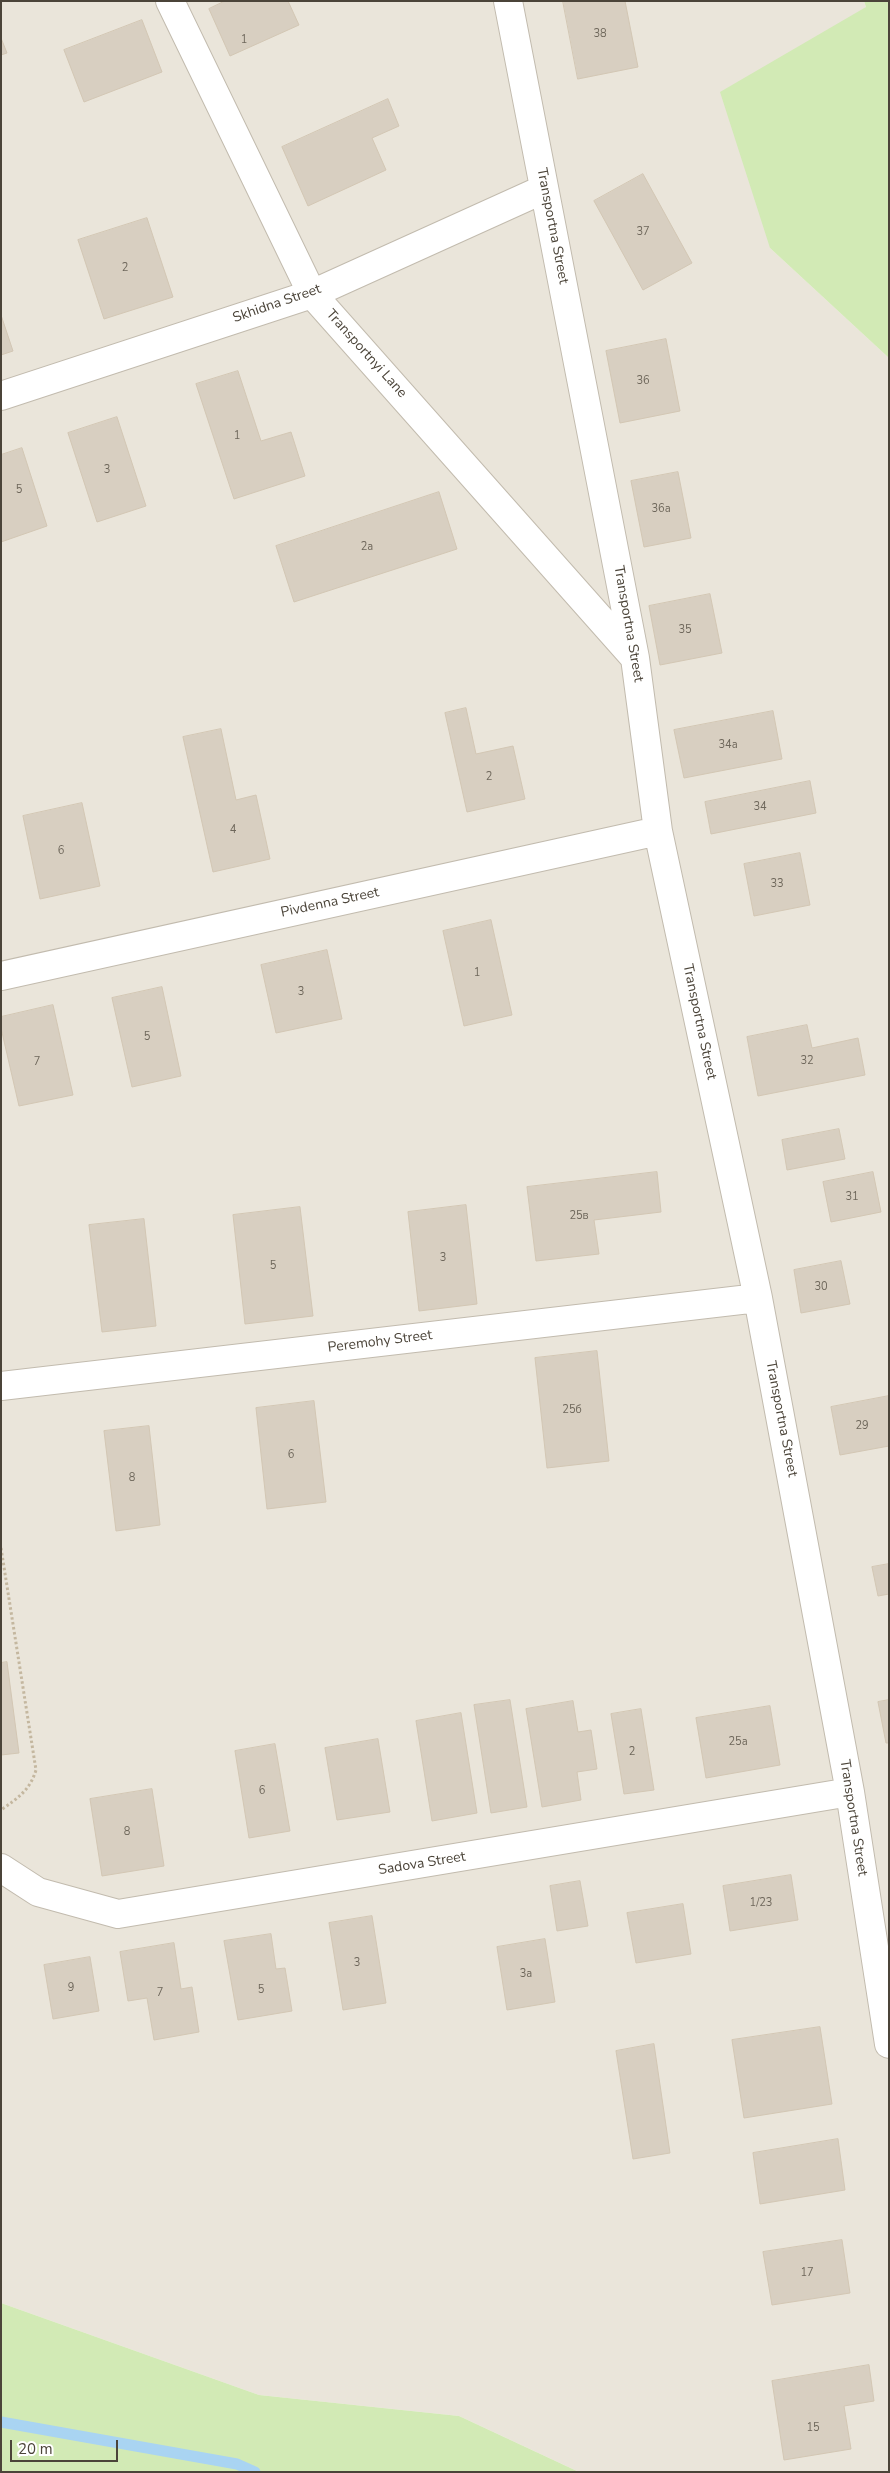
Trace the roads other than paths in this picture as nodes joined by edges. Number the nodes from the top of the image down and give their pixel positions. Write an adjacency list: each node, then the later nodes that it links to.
1 (170, 1): 4 (street, Transportnyi Lane)
2 (508, 1): 3 (street, Transportna Street)
3 (544, 189): 4 (street, Skhidna Street); 6 (street, Transportna Street)
4 (312, 294): 5 (street, Skhidna Street); 6 (street, Transportnyi Lane)
5 (1, 396)
6 (635, 658): 7 (street, Transportna Street)
7 (658, 831): 8 (street, Pivdenna Street); 9 (street, Transportna Street)
8 (1, 976)
9 (758, 1298): 10 (street, Peremohy Street); 11 (street, Transportna Street)
10 (1, 1386)
11 (850, 1792): 12 (street, Sadova Street); 13 (street, Transportna Street)
12 (1, 1868)
13 (889, 2044)

